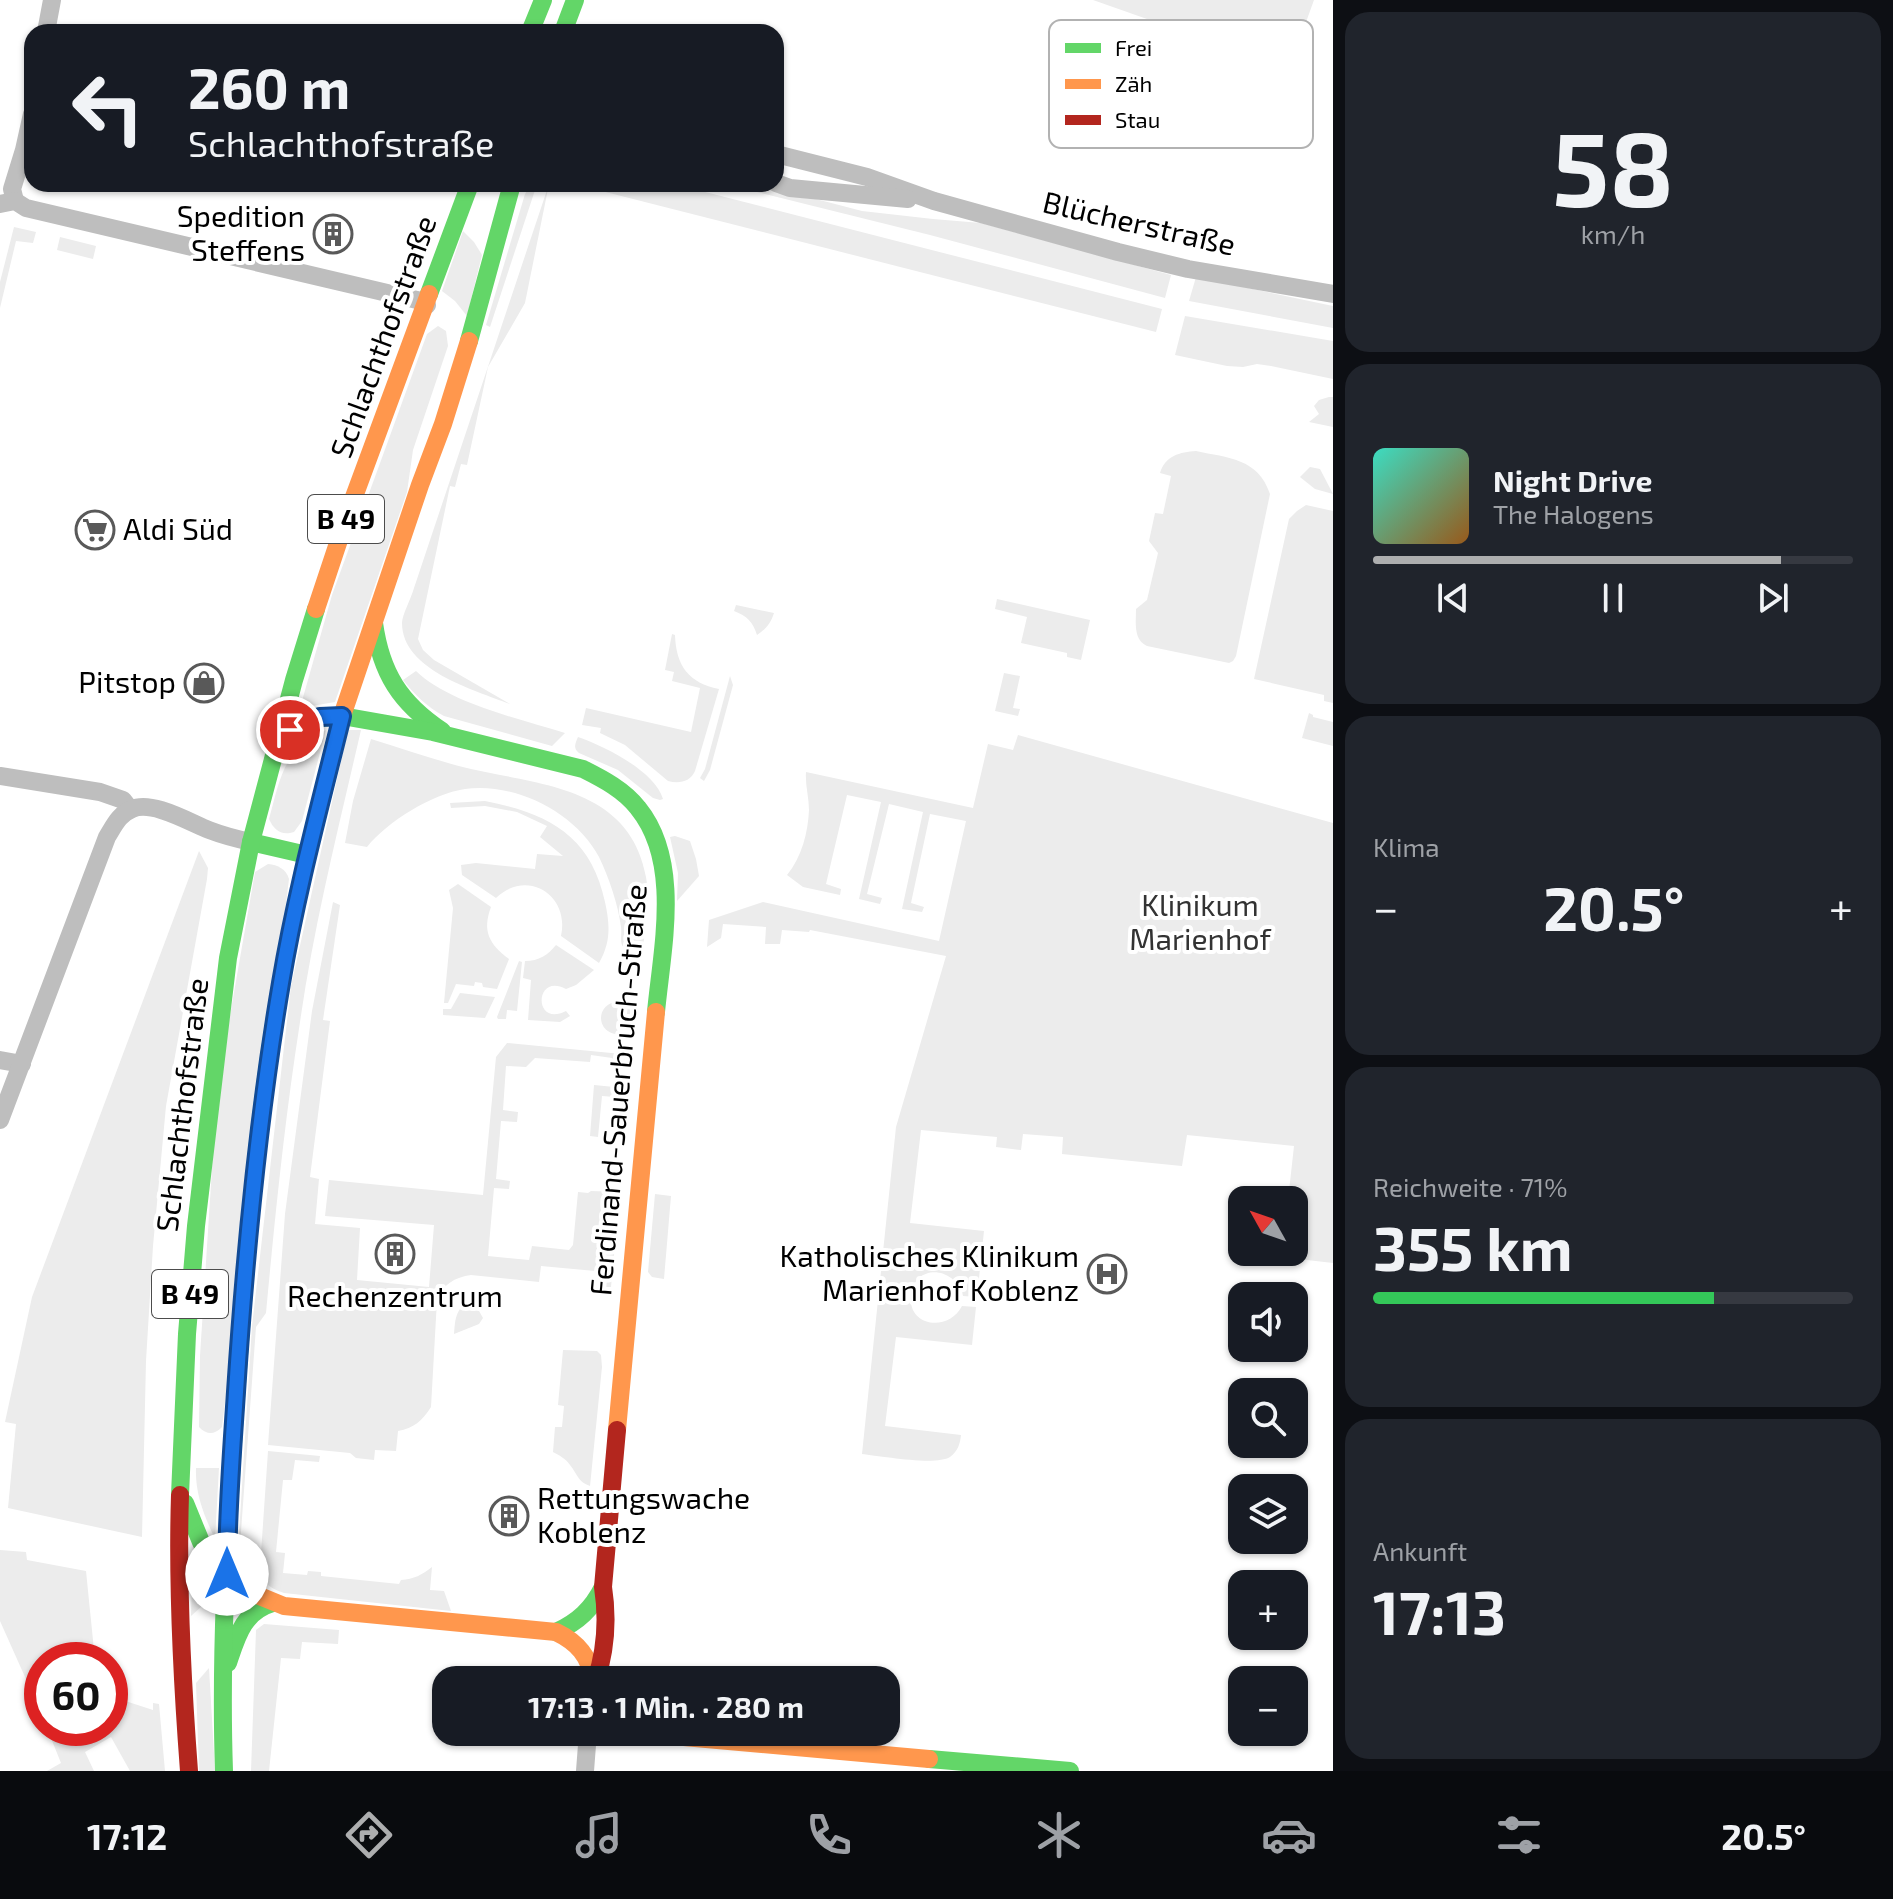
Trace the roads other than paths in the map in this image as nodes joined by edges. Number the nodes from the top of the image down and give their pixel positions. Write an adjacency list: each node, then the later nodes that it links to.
1 (52, 0): 4 (street)
2 (543, 0): 5 (main road)
3 (575, 0): 6 (main road)
4 (48, 24)
5 (533, 24)
6 (566, 24)
7 (24, 150): 16 (street)
8 (784, 156): 9 (street, Blücherstraße)
9 (798, 159): 10 (street, Blücherstraße); 15 (street, Blücherstraße)
10 (784, 184)
11 (784, 186): 15 (street, Blücherstraße)
12 (468, 192): 19 (main road, Schlachthofstraße / B 49)
13 (510, 192): 17 (main road, B 49)
14 (515, 192): 17 (street)
15 (934, 201): 18 (street, Blücherstraße)
16 (7, 202): 19 (street)
17 (506, 204): 20 (main road, B 49)
18 (1333, 294)
19 (440, 311): 20 (main road); 24 (main road, Schlachthofstraße / B 49)
20 (466, 351): 21 (main road, B 49)
21 (374, 623): 22 (main road, B 49); 23 (main road, Ferdinand-Sauerbruch-Straße)
22 (342, 716): 23 (main road, Ferdinand-Sauerbruch-Straße); 24 (main road); 28 (main road, B 49)
23 (451, 737): 36 (main road, Ferdinand-Sauerbruch-Straße)
24 (278, 739): 27 (main road, Schlachthofstraße / B 49)
25 (0, 776): 26 (street)
26 (130, 809): 27 (street); 30 (street)
27 (251, 842): 28 (main road); 32 (main road, Schlachthofstraße / B 49)
28 (307, 855): 33 (main road, B 49)
29 (0, 1060): 30 (street)
30 (22, 1064): 31 (street)
31 (0, 1120)
32 (196, 1448): 33 (main road); 34 (main road, Schlachthofstraße / B 49)
33 (233, 1449): 35 (main road, B 49)
34 (180, 1486): 35 (main road); 43 (main road, Schlachthofstraße / B 49)
35 (227, 1574): 37 (main road); 39 (main road, B 49)
36 (603, 1587): 38 (main road); 41 (main road, Ferdinand-Sauerbruch-Straße)
37 (273, 1603): 38 (main road); 42 (main road)
38 (556, 1632): 40 (main road, Ferdinand-Sauerbruch-Straße)
39 (223, 1640): 42 (main road, B 49); 43 (main road)
40 (592, 1666)
41 (600, 1666)
42 (223, 1677): 47 (main road, B 49)
43 (183, 1688): 46 (main road, Schlachthofstraße / B 49)
44 (587, 1746): 48 (street)
45 (787, 1746): 49 (main road)
46 (189, 1771)
47 (224, 1771)
48 (585, 1771)
49 (1070, 1771)

